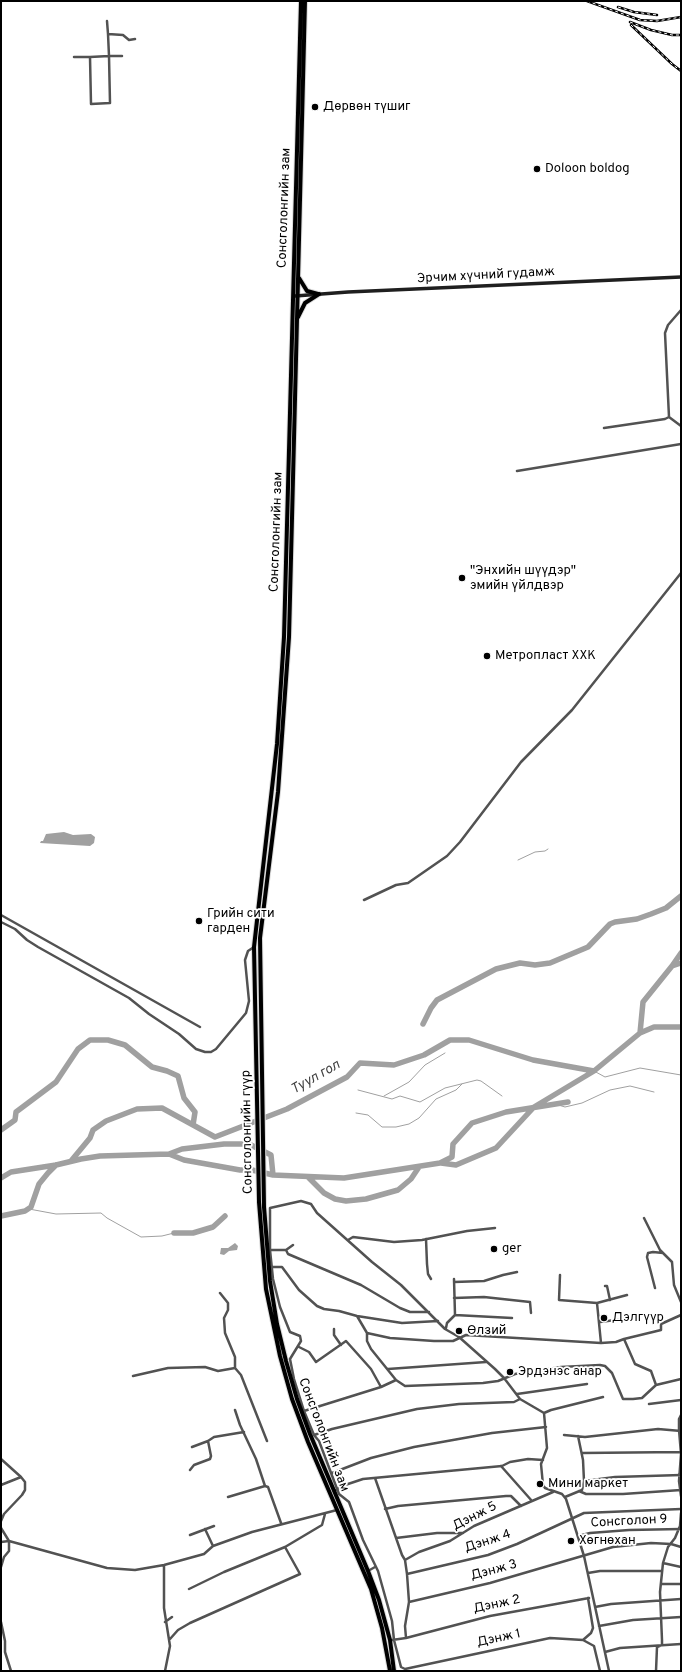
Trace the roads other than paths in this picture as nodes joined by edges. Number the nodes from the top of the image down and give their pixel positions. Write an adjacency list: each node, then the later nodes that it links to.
1 (301, 1): 13 (main road, Сонсголонгийн зам)
2 (305, 1): 10 (main road, Сонсголонгийн зам)
3 (107, 21): 4 (street)
4 (108, 34): 5 (street); 6 (street)
5 (135, 39)
6 (109, 56): 7 (street); 9 (street); 9 (street)
7 (122, 56)
8 (74, 57): 9 (street)
9 (90, 57)
10 (298, 276): 12 (main road); 14 (main road, Сонсголонгийн зам)
11 (681, 278): 12 (main road, Эрчим хүчний гудамж)
12 (319, 294): 14 (main road, Эрчим хүчний гудамж); 16 (main road)
13 (292, 296): 14 (main road, Эрчим хүчний гудамж); 26 (main road, Сонсголонгийн зам)
14 (298, 296): 16 (main road, Сонсголонгийн зам)
15 (681, 310): 17 (street)
16 (297, 319): 28 (main road, Сонсголонгийн зам)
17 (669, 417): 18 (street); 19 (street)
18 (681, 426)
19 (604, 428)
20 (681, 444): 21 (street)
21 (517, 471)
22 (681, 573): 23 (street)
23 (364, 900)
24 (1, 915): 27 (street)
25 (1, 922): 26 (street)
26 (254, 947): 28 (main road, Сонсголонгийн зам)
27 (200, 1027)
28 (259, 1061): 29 (main road, Сонсголонгийн гүүр); 30 (main road, Сонсголонгийн гүүр)
29 (264, 1200): 37 (main road, Сонсголонгийн зам)
30 (259, 1202): 123 (main road, Сонсголонгийн зам)
31 (644, 1218): 38 (street)
32 (495, 1228): 33 (street)
33 (426, 1239): 34 (street); 42 (street)
34 (348, 1240): 37 (street); 53 (street)
35 (293, 1245): 36 (street)
36 (286, 1250): 37 (street); 53 (street)
37 (269, 1252): 39 (main road, Сонсголонгийн зам)
38 (663, 1253): 44 (street); 49 (street)
39 (270, 1267): 51 (main road, Сонсголонгийн зам); 52 (street); 57 (street)
40 (517, 1272): 47 (street)
41 (560, 1275): 50 (street)
42 (431, 1279)
43 (605, 1286): 48 (street)
44 (655, 1288)
45 (220, 1293): 71 (street)
46 (627, 1295): 48 (street)
47 (454, 1298): 54 (street); 55 (street)
48 (610, 1300): 50 (street)
49 (681, 1302)
50 (597, 1303): 61 (street)
51 (274, 1307): 52 (street); 75 (main road, Сонсголонгийн зам)
52 (280, 1307): 69 (street)
53 (429, 1312): 60 (street)
54 (531, 1312)
55 (455, 1315): 58 (street); 63 (street)
56 (681, 1315): 66 (street)
57 (357, 1316): 60 (street); 64 (street)
58 (512, 1318)
59 (623, 1319): 61 (street)
60 (438, 1321): 63 (street)
61 (600, 1322): 67 (street)
62 (334, 1329): 68 (street)
63 (445, 1329): 65 (street)
64 (366, 1333): 65 (street); 72 (street)
65 (459, 1337): 67 (street); 70 (street)
66 (624, 1339): 67 (street); 79 (street)
67 (601, 1343)
68 (341, 1345): 69 (street); 80 (street)
69 (299, 1347): 75 (street)
70 (487, 1362): 72 (street); 74 (street)
71 (235, 1368): 73 (street); 97 (street)
72 (387, 1369): 77 (street)
73 (133, 1376)
74 (504, 1378): 77 (street); 79 (street); 81 (street)
75 (292, 1379): 87 (street); 113 (main road, Сонсголонгийн зам)
76 (681, 1379): 79 (street)
77 (396, 1380): 80 (street)
78 (587, 1384): 81 (street)
79 (656, 1385)
80 (382, 1387): 87 (street)
81 (517, 1394): 83 (street)
82 (603, 1396): 88 (street)
83 (520, 1400): 88 (street); 93 (street)
84 (681, 1400): 85 (street)
85 (649, 1404)
86 (235, 1410): 92 (street)
87 (304, 1411): 93 (street)
88 (544, 1413): 90 (street)
89 (681, 1415): 91 (street)
90 (546, 1427): 102 (street); 105 (street)
91 (680, 1430): 95 (street); 99 (street)
92 (244, 1432): 96 (street); 111 (street)
93 (314, 1435): 105 (street)
94 (564, 1435): 95 (street)
95 (578, 1436): 100 (street)
96 (208, 1441): 98 (street); 104 (street)
97 (267, 1442)
98 (192, 1448)
99 (681, 1452): 100 (street); 106 (street)
100 (582, 1453): 109 (street)
101 (1, 1459): 107 (street)
102 (543, 1460): 103 (street); 114 (street)
103 (501, 1466): 108 (street); 119 (street)
104 (190, 1470)
105 (332, 1473): 113 (street)
106 (680, 1475): 109 (street); 112 (street)
107 (21, 1477): 110 (street); 127 (street)
108 (375, 1478): 113 (street); 121 (street)
109 (584, 1481): 115 (street)
110 (1, 1485)
111 (265, 1486): 118 (street); 128 (street)
112 (681, 1490): 115 (street); 117 (street)
113 (335, 1491): 143 (main road, Сонсголонгийн зам); 149 (street, Дэнж 1)
114 (554, 1491): 116 (street); 119 (street, Дэнж 5)
115 (579, 1492): 116 (street)
116 (565, 1496): 126 (street)
117 (681, 1496)
118 (228, 1497)
119 (532, 1501): 120 (street, Дэнж 5)
120 (521, 1506): 121 (street); 133 (street, Дэнж 5)
121 (385, 1509): 136 (street)
122 (681, 1509): 126 (street, Дэнж 4)
123 (337, 1510): 125 (street); 143 (main road, Сонсголонгийн зам)
124 (681, 1513): 132 (street)
125 (325, 1514): 128 (street); 141 (street)
126 (572, 1519): 135 (street); 154 (street, Дэнж 4)
127 (1, 1521)
128 (281, 1523): 140 (street)
129 (214, 1526): 131 (street)
130 (1, 1528): 137 (street)
131 (205, 1529): 134 (street); 140 (street)
132 (680, 1529): 135 (street, Сонсголон 9); 139 (street)
133 (463, 1533): 136 (street); 145 (street, Дэнж 5)
134 (190, 1534)
135 (578, 1536): 144 (street)
136 (396, 1538): 145 (street)
137 (9, 1541): 138 (street); 147 (street); 148 (street)
138 (1, 1542)
139 (671, 1544): 142 (street, Дэнж 3); 144 (street, Дэнж 3); 146 (street)
140 (213, 1546): 147 (street)
141 (285, 1547): 157 (street); 171 (street)
142 (681, 1547)
143 (356, 1548): 151 (main road, Сонсголонгийн зам); 180 (main road, Сонсголонгийн зам)
144 (584, 1556): 153 (street); 162 (street, Дэнж 3)
145 (405, 1560): 154 (street)
146 (663, 1563): 150 (street); 152 (street)
147 (164, 1565): 168 (street)
148 (1, 1567)
149 (375, 1567): 151 (street); 172 (street, Дэнж 1)
150 (681, 1567)
151 (368, 1571): 172 (main road, Сонсголонгийн зам)
152 (662, 1571): 153 (street); 155 (street)
153 (588, 1573): 158 (street)
154 (407, 1574): 162 (street)
155 (661, 1584): 156 (street); 161 (street)
156 (681, 1584)
157 (188, 1589)
158 (593, 1597): 159 (street, Дэнж 2); 163 (street)
159 (588, 1598): 170 (street, Дэнж 2); 173 (street)
160 (681, 1599): 161 (street)
161 (661, 1600): 163 (street); 166 (street)
162 (409, 1602): 170 (street)
163 (595, 1607): 169 (street)
164 (172, 1617): 168 (street)
165 (681, 1617): 166 (street)
166 (660, 1618): 169 (street); 176 (street)
167 (1, 1622): 175 (street)
168 (166, 1622): 171 (street)
169 (599, 1626): 177 (street)
170 (406, 1638): 172 (street, Дэнж 2)
171 (170, 1639): 179 (street)
172 (392, 1640): 173 (street, Дэнж 1); 181 (main road, Сонсголонгийн зам)
173 (583, 1640): 182 (street)
174 (681, 1644): 176 (street)
175 (3, 1647): 178 (street)
176 (657, 1647): 177 (street); 184 (street)
177 (605, 1652): 183 (street)
178 (11, 1671)
179 (165, 1671)
180 (390, 1671)
181 (394, 1671)
182 (600, 1671)
183 (609, 1671)
184 (656, 1671)

